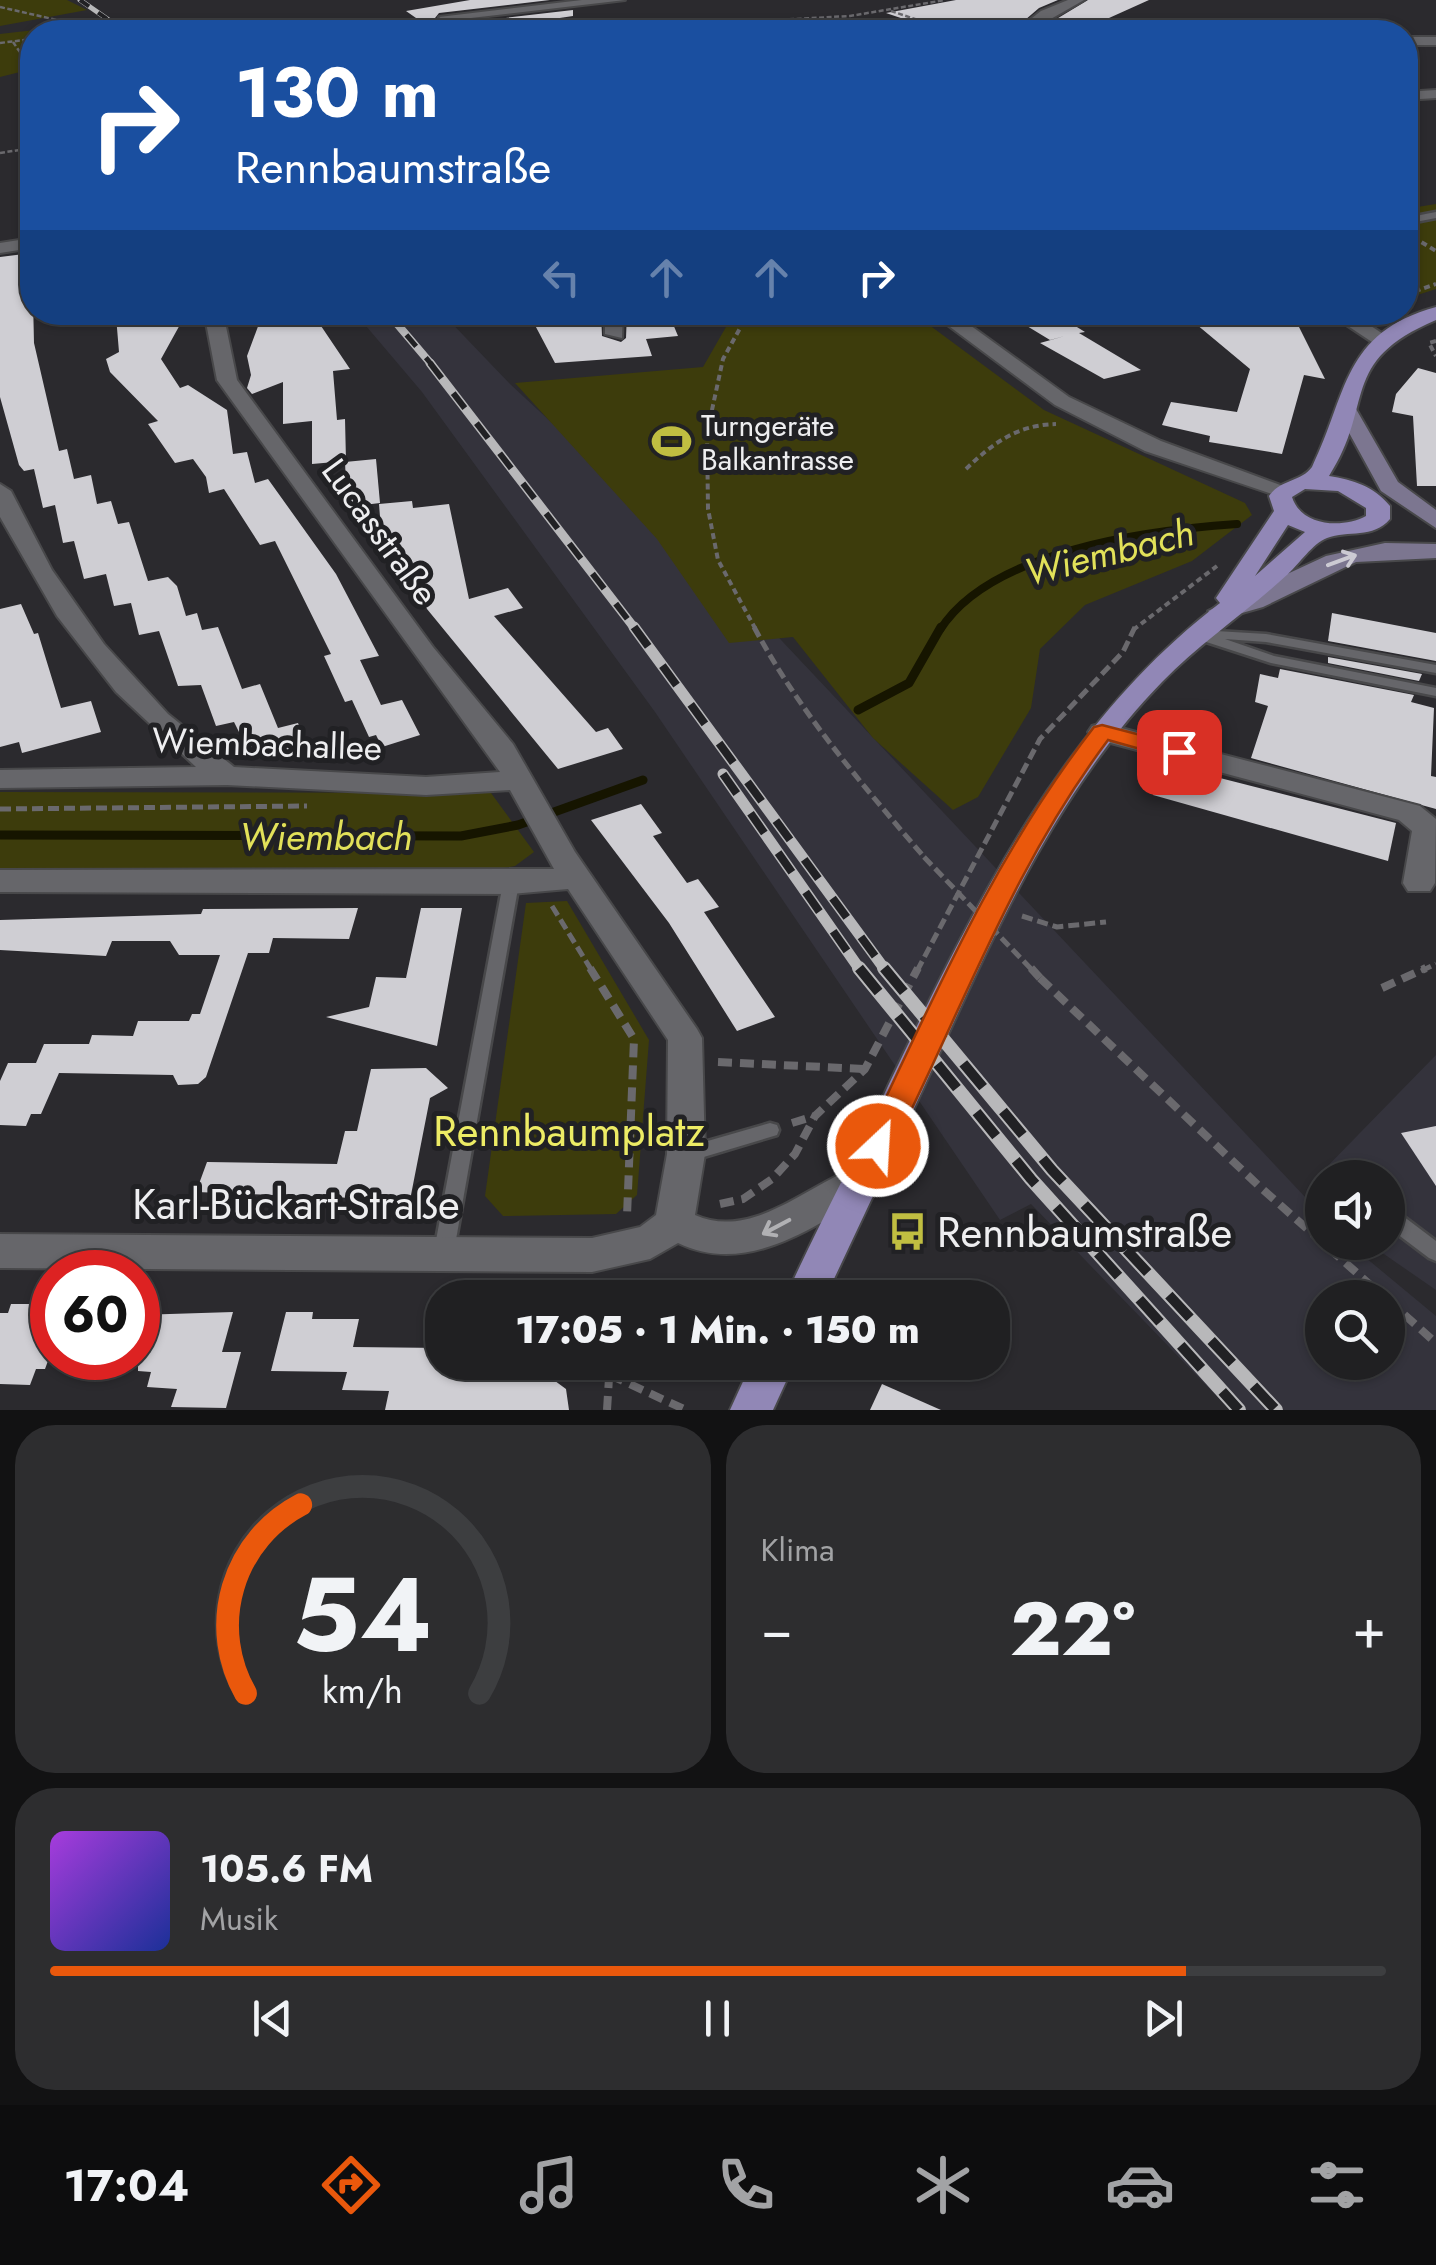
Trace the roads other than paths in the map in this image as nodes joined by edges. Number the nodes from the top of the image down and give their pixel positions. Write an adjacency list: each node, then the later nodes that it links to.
1 (619, 0): 3 (street)
2 (1078, 0): 4 (street)
3 (450, 20)
4 (1036, 20)
5 (216, 325): 30 (street, Lucasstraße)
6 (615, 325): 10 (street)
7 (957, 325): 16 (street)
8 (1357, 325): 11 (street)
9 (1412, 325): 11 (main road)
10 (615, 334)
11 (1382, 340): 12 (main road)
12 (1346, 408): 13 (main road); 14 (main road); 18 (main road)
13 (1313, 481): 14 (main road); 16 (main road)
14 (1356, 490): 17 (main road)
15 (0, 491): 28 (street)
16 (1284, 500): 19 (main road); 23 (main road)
17 (1373, 519): 19 (main road); 20 (main road); 21 (main road)
18 (1436, 521)
19 (1326, 529): 23 (main road)
20 (1436, 530)
21 (1436, 541)
22 (1436, 551): 23 (main road, one-way to 22)
23 (1221, 611): 24 (main road)
24 (1196, 634): 25 (lane); 26 (lane); 27 (main road)
25 (1436, 669)
26 (1436, 692)
27 (1102, 732): 34 (street); 37 (main road)
28 (227, 776): 29 (street, Wiembachallee); 30 (street, Wiembachallee)
29 (0, 780)
30 (520, 787): 31 (street)
31 (569, 868): 33 (street); 36 (street)
32 (0, 881): 33 (street)
33 (524, 882): 41 (lane)
34 (1419, 883)
35 (770, 1130): 36 (lane)
36 (686, 1154): 38 (street)
37 (862, 1181): 38 (street, one-way to 38); 43 (main road)
38 (676, 1217): 41 (street, Karl-Bückart-Straße)
39 (1405, 1229): 42 (lane)
40 (0, 1250): 41 (street, Karl-Bückart-Straße)
41 (444, 1252)
42 (1436, 1252)
43 (814, 1280)
44 (765, 1380): 45 (main road)
45 (751, 1410)

